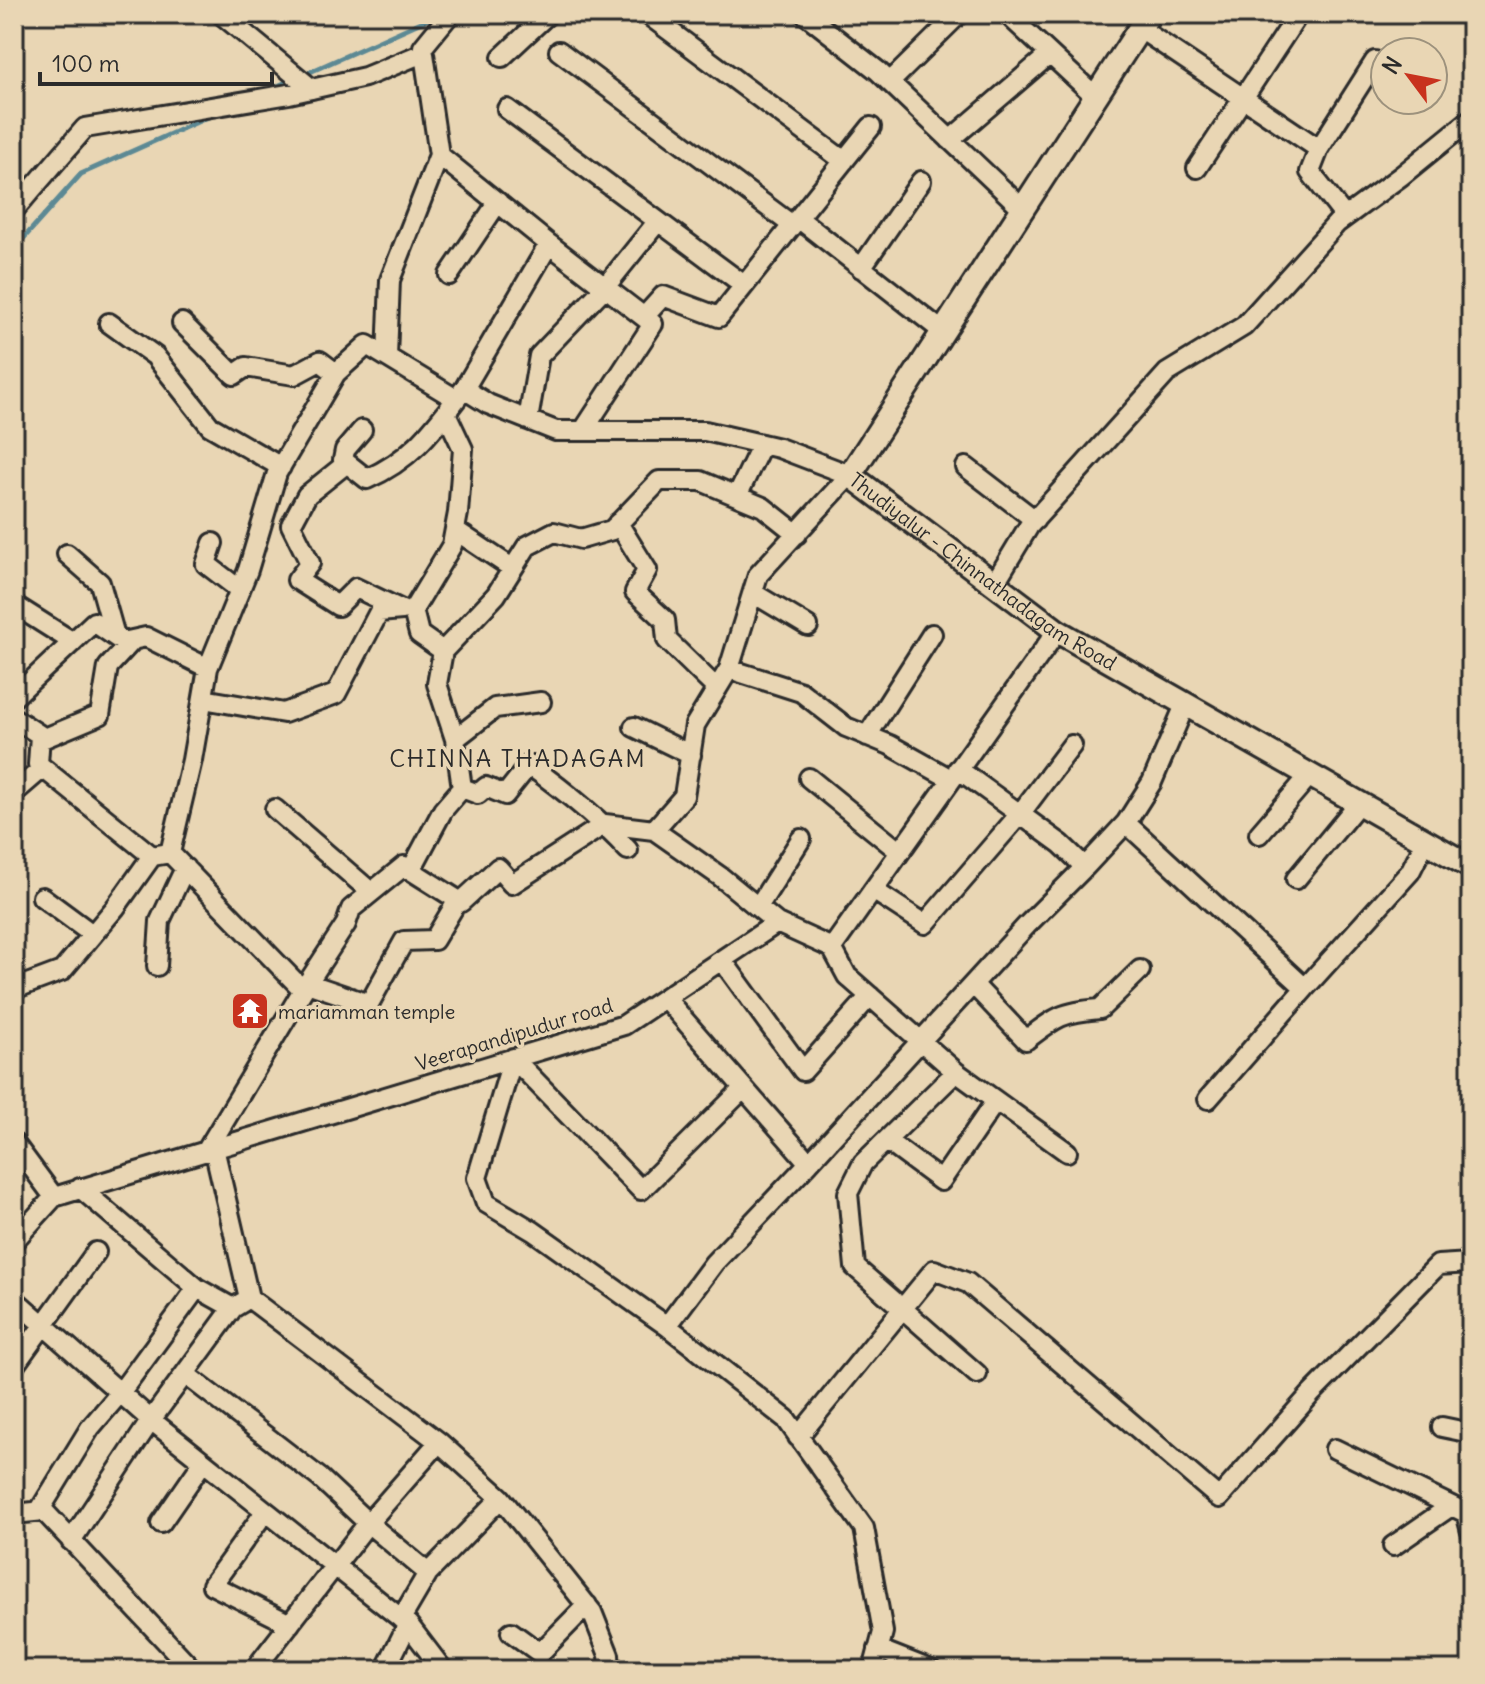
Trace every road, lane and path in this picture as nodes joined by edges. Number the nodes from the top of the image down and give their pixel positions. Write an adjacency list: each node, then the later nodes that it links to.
1 (221, 14): 16 (street)
2 (548, 14): 13 (street)
3 (647, 14): 25 (street)
4 (805, 14): 15 (street)
5 (959, 14): 15 (street)
6 (1007, 14): 12 (street)
7 (445, 16): 11 (street)
8 (1144, 21): 17 (main road, Thudiyalur - Chinnathadagam Road); 18 (street)
9 (1294, 21): 18 (street)
10 (559, 51): 33 (street)
11 (423, 53): 16 (street); 24 (street)
12 (1050, 54): 17 (street); 22 (street)
13 (502, 57)
14 (1369, 70): 23 (street)
15 (890, 82): 22 (street)
16 (312, 89): 30 (street)
17 (1095, 96): 29 (main road, Thudiyalur - Chinnathadagam Road)
18 (1244, 98): 23 (street); 26 (street)
19 (507, 109): 32 (street)
20 (1471, 119): 31 (street)
21 (871, 127): 25 (street)
22 (950, 140): 29 (street)
23 (1319, 149): 31 (street)
24 (439, 155): 28 (street); 43 (street)
25 (844, 161): 33 (street)
26 (1197, 168)
27 (921, 181): 35 (street)
28 (498, 202): 34 (street); 36 (street)
29 (1022, 208): 42 (main road, Thudiyalur - Chinnathadagam Road)
30 (14, 210)
31 (1345, 217): 55 (street)
32 (658, 221): 37 (street); 38 (street)
33 (795, 221): 35 (street); 37 (street)
34 (549, 244): 38 (street); 45 (street)
35 (861, 268): 42 (street)
36 (449, 275)
37 (744, 285): 39 (street)
38 (605, 287): 39 (street); 46 (street)
39 (644, 317): 48 (street)
40 (109, 323): 51 (street)
41 (182, 323): 44 (street)
42 (942, 331): 53 (main road, Thudiyalur - Chinnathadagam Road)
43 (387, 357): 44 (street); 45 (street)
44 (336, 373): 51 (street)
45 (455, 401): 46 (street); 50 (street); 57 (street)
46 (528, 420): 48 (street)
47 (362, 430): 50 (street)
48 (583, 431): 49 (street)
49 (762, 444): 53 (street); 54 (street)
50 (347, 463): 66 (street)
51 (281, 467): 63 (street)
52 (966, 467): 55 (street)
53 (850, 475): 58 (street); 62 (main road, Thudiyalur - Chinnathadagam Road)
54 (737, 496): 56 (street); 58 (street)
55 (1035, 520): 62 (street)
56 (618, 523): 61 (street); 75 (street)
57 (455, 530): 61 (street); 66 (street)
58 (797, 534): 64 (street)
59 (213, 543): 63 (street)
60 (67, 554): 70 (street)
61 (512, 568): 72 (street)
62 (994, 584): 68 (main road, Thudiyalur - Chinnathadagam Road)
63 (240, 590): 73 (street)
64 (753, 593): 67 (street); 74 (street)
65 (16, 606): 71 (street)
66 (407, 610): 72 (street); 77 (street)
67 (808, 626)
68 (1057, 631): 79 (main road, Thudiyalur - Chinnathadagam Road); 88 (street)
69 (932, 634): 82 (street)
70 (124, 638): 71 (street); 73 (street); 84 (street)
71 (73, 642): 76 (street)
72 (443, 651): 83 (street)
73 (208, 668): 77 (street)
74 (729, 669): 75 (street); 82 (street)
75 (717, 689): 86 (street)
76 (14, 697)
77 (203, 699): 104 (street)
78 (541, 702): 83 (street)
79 (1185, 705): 89 (main road, Thudiyalur - Chinnathadagam Road); 96 (street)
80 (14, 718): 84 (street)
81 (634, 727): 86 (street)
82 (867, 736): 88 (street)
83 (455, 739): 91 (street)
84 (40, 740): 87 (street)
85 (1072, 745): 95 (street)
86 (691, 755): 98 (street)
87 (43, 768): 92 (street); 104 (street)
88 (955, 774): 95 (street); 103 (street)
89 (1309, 776): 93 (main road, Thudiyalur - Chinnathadagam Road); 99 (street)
90 (809, 778): 103 (street)
91 (462, 788): 97 (street); 108 (street)
92 (14, 793)
93 (1358, 804): 101 (main road, Thudiyalur - Chinnathadagam Road); 109 (street)
94 (275, 809): 111 (street)
95 (1020, 814): 105 (street); 110 (street)
96 (1126, 823): 105 (street); 124 (street)
97 (605, 824): 98 (street); 102 (street); 113 (street)
98 (654, 830): 114 (street)
99 (1259, 834)
100 (801, 839): 114 (street)
101 (1426, 840): 106 (main road, Thudiyalur - Chinnathadagam Road); 124 (street)
102 (628, 850)
103 (900, 852): 110 (street)
104 (161, 854): 107 (street); 116 (street)
105 (1085, 867): 121 (street)
106 (1471, 867)
107 (185, 868): 119 (street); 123 (street)
108 (411, 870): 111 (street); 113 (street)
109 (1296, 879)
110 (873, 890): 117 (street)
111 (371, 892): 123 (street)
112 (42, 897): 116 (street)
113 (458, 900): 123 (street)
114 (758, 907): 115 (street)
115 (777, 923): 117 (street); 118 (street, Veerapandipudur road)
116 (92, 934): 122 (street)
117 (832, 948): 125 (street)
118 (722, 960): 125 (street); 126 (street, Veerapandipudur road)
119 (157, 966)
120 (1140, 970): 121 (street)
121 (973, 984): 127 (street)
122 (16, 985)
123 (305, 987): 135 (street)
124 (1305, 988): 131 (street)
125 (870, 996): 127 (street)
126 (665, 998): 128 (street, Veerapandipudur road); 130 (street)
127 (922, 1041): 129 (street); 137 (street)
128 (513, 1058): 130 (street); 135 (street, Veerapandipudur road); 148 (street)
129 (956, 1072): 132 (street); 133 (street)
130 (743, 1089): 137 (street)
131 (1208, 1099)
132 (995, 1102): 133 (street); 136 (street)
133 (887, 1141): 146 (street)
134 (14, 1143): 139 (street)
135 (211, 1149): 138 (street, Veerapandipudur road); 145 (street)
136 (1067, 1152)
137 (809, 1163): 148 (street)
138 (80, 1188): 139 (street, Veerapandipudur road); 143 (street)
139 (54, 1197): 140 (street, Veerapandipudur road)
140 (14, 1241)
141 (96, 1252): 147 (street)
142 (1471, 1265): 146 (street)
143 (197, 1288): 145 (street); 152 (street)
144 (14, 1299): 147 (street)
145 (241, 1303): 150 (street); 157 (street)
146 (902, 1309): 151 (street); 156 (street)
147 (43, 1325): 149 (street); 152 (street)
148 (667, 1326): 156 (street)
149 (14, 1366)
150 (185, 1374): 153 (street); 166 (street)
151 (977, 1374)
152 (120, 1393): 153 (street); 162 (street)
153 (151, 1420): 159 (street); 168 (street)
154 (1442, 1427): 155 (street)
155 (1471, 1433)
156 (798, 1437): 176 (street)
157 (439, 1442): 160 (street); 166 (street)
158 (1335, 1449): 161 (street)
159 (203, 1462): 163 (street); 165 (street)
160 (501, 1498): 171 (street); 172 (street)
161 (1463, 1508): 167 (street); 169 (street)
162 (44, 1511): 164 (street); 168 (street)
163 (265, 1512): 170 (street); 174 (street)
164 (14, 1514)
165 (161, 1523)
166 (368, 1523): 170 (street); 171 (street)
167 (1471, 1532)
168 (71, 1541): 178 (street)
169 (1393, 1546)
170 (335, 1567): 173 (street); 174 (street)
171 (428, 1573): 173 (street)
172 (587, 1605): 175 (street); 181 (street)
173 (404, 1621): 177 (street); 180 (street)
174 (290, 1624): 179 (street)
175 (511, 1632)
176 (878, 1649): 182 (street); 183 (street)
177 (441, 1668)
178 (193, 1670)
179 (254, 1670)
180 (385, 1670)
181 (610, 1670)
182 (873, 1670)
183 (931, 1670)

